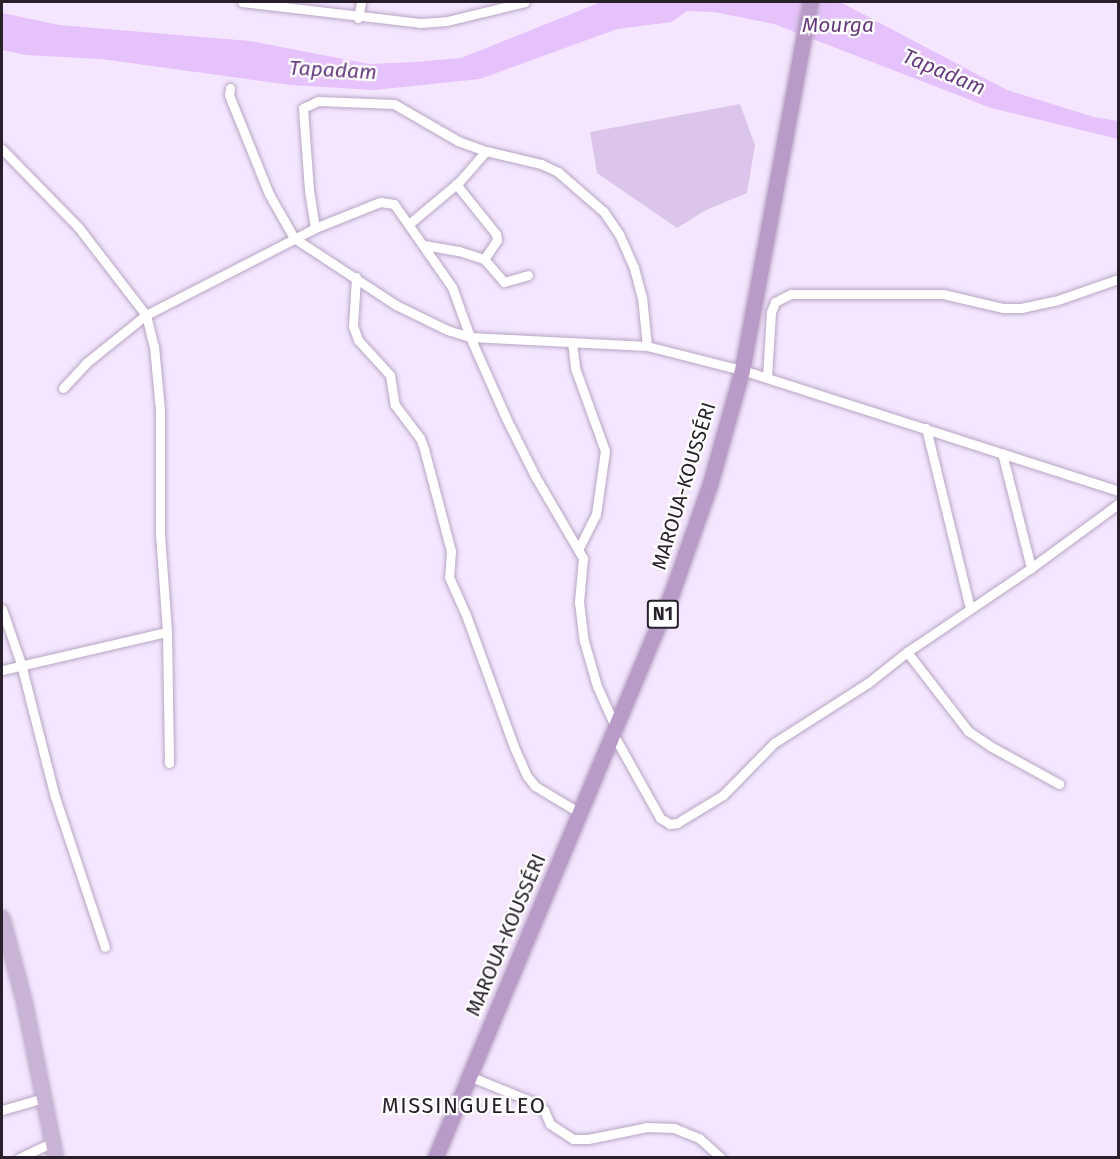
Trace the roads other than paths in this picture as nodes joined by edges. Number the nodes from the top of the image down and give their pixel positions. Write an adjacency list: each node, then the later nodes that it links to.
1 (242, 2): 5 (street)
2 (361, 2): 5 (street)
3 (525, 2): 5 (street)
4 (810, 2): 22 (highway, MAROUA-KOUSSÉRI / N1)
5 (358, 18)
6 (230, 88): 12 (street)
7 (2, 149): 18 (street)
8 (486, 151): 9 (street); 11 (street); 21 (street)
9 (456, 184): 10 (street); 14 (street)
10 (409, 224): 11 (street); 13 (street)
11 (315, 228): 12 (street)
12 (294, 238): 16 (street); 18 (street)
13 (424, 245): 14 (street); 19 (street)
14 (484, 259): 15 (street)
15 (528, 275)
16 (356, 277): 19 (street); 41 (street)
17 (1119, 279): 23 (street)
18 (146, 315): 24 (street); 34 (street)
19 (470, 337): 20 (street); 30 (street)
20 (572, 342): 21 (street); 30 (street)
21 (647, 346): 22 (street)
22 (742, 370): 23 (street); 38 (highway, MAROUA-KOUSSÉRI / N1)
23 (767, 378): 25 (street)
24 (63, 388)
25 (926, 428): 26 (street); 33 (street)
26 (1002, 453): 28 (street); 31 (street)
27 (1119, 480): 28 (street)
28 (1116, 490)
29 (1119, 504): 31 (street)
30 (578, 550): 38 (street)
31 (1031, 568): 33 (street)
32 (2, 609): 36 (street)
33 (970, 609): 35 (street)
34 (167, 632): 36 (street); 39 (street)
35 (907, 652): 38 (street); 40 (street)
36 (21, 664): 37 (street); 43 (street)
37 (2, 670)
38 (614, 729): 41 (highway, MAROUA-KOUSSÉRI / N1)
39 (169, 763)
40 (1059, 784)
41 (580, 813): 44 (highway, MAROUA-KOUSSÉRI / N1)
42 (2, 918): 45 (main road)
43 (105, 946)
44 (469, 1076): 50 (highway, MAROUA-KOUSSÉRI / N1); 51 (street)
45 (44, 1098): 46 (street); 47 (main road)
46 (2, 1110)
47 (53, 1142): 48 (street); 49 (main road)
48 (19, 1158)
49 (56, 1158)
50 (435, 1158)
51 (721, 1158)

